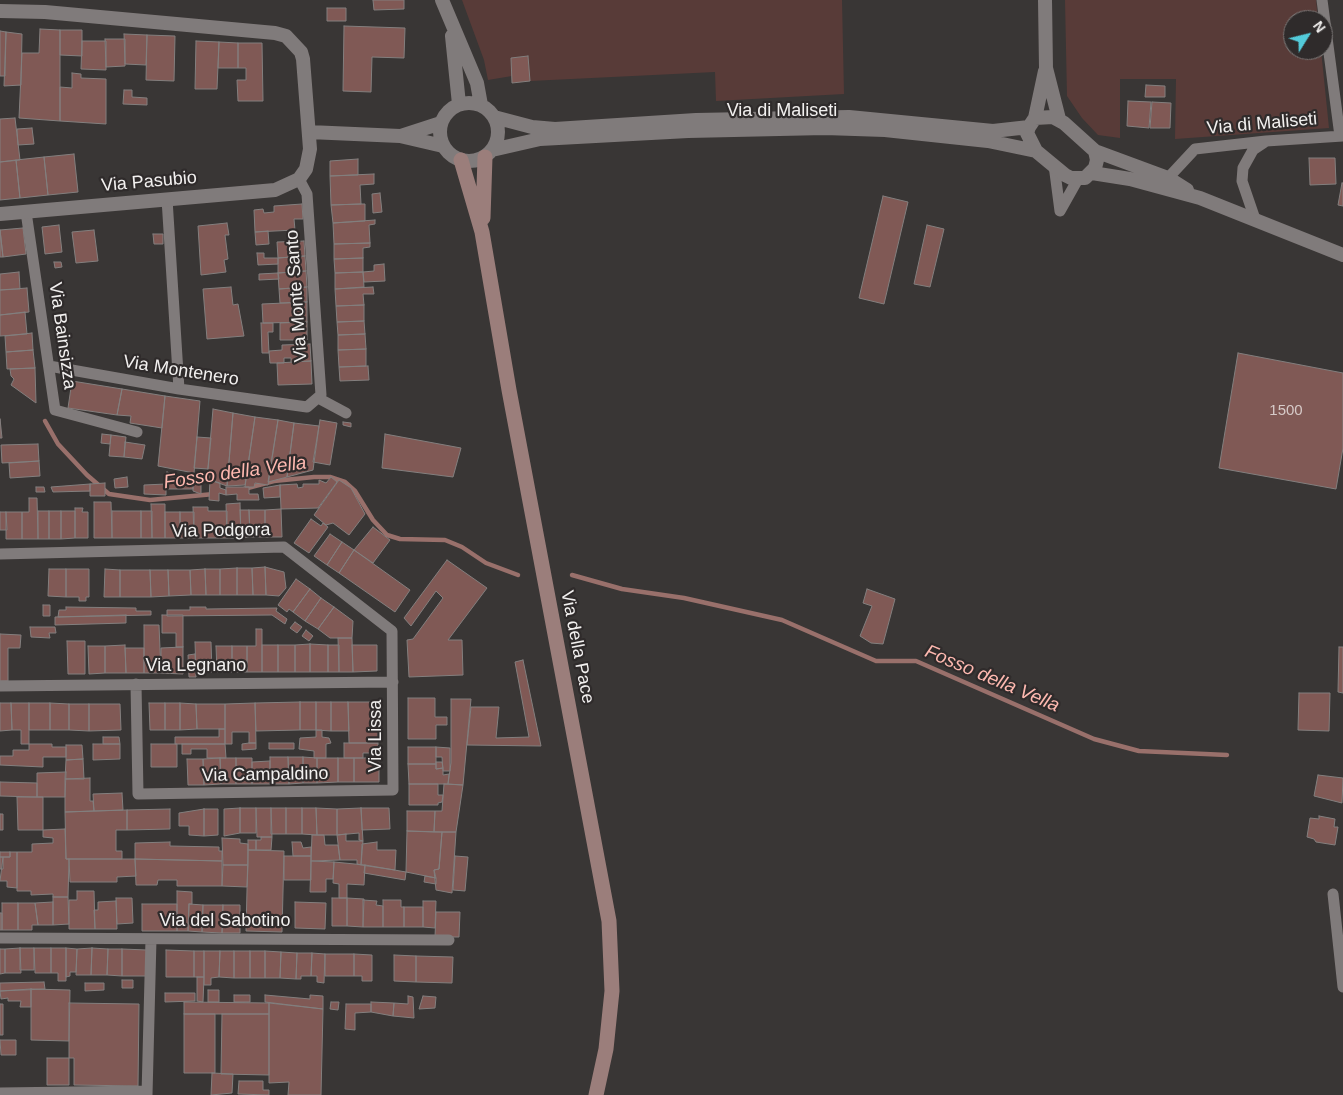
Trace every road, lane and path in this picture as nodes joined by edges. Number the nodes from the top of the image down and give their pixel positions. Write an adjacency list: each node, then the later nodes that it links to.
1 (442, 0): 5 (street)
2 (1045, 0): 6 (street)
3 (1322, 0): 15 (street)
4 (0, 11): 13 (street)
5 (451, 20): 7 (street); 8 (street)
6 (1046, 68): 10 (street); 11 (street)
7 (459, 104): 8 (street); 12 (street)
8 (481, 105): 9 (street)
9 (494, 117): 11 (street, Via di Maliseti); 20 (street)
10 (1059, 119): 11 (street, Via di Maliseti); 19 (street)
11 (1032, 122): 18 (street)
12 (441, 123): 14 (street); 17 (street)
13 (310, 132): 14 (street); 25 (street)
14 (400, 136): 17 (street)
15 (1341, 136): 16 (street, Via di Maliseti)
16 (1266, 141): 24 (street, Via di Maliseti); 31 (street)
17 (443, 146): 21 (street)
18 (1036, 151): 20 (street, Via di Maliseti); 22 (street, Via di Maliseti)
19 (1095, 151): 23 (street); 24 (street)
20 (488, 154): 21 (street); 32 (main road)
21 (461, 160): 32 (main road)
22 (1054, 165): 26 (street, Via di Maliseti); 26 (street)
23 (1092, 173): 26 (street); 28 (street)
24 (1168, 178): 28 (street)
25 (299, 179): 27 (street, Via Pasubio); 36 (street, Via Monte Santo)
26 (1078, 179)
27 (167, 198): 29 (street, Via Pasubio); 35 (street)
28 (1200, 198): 31 (street)
29 (26, 212): 30 (street, Via Pasubio); 34 (street, Via Bainsizza)
30 (0, 214)
31 (1255, 219): 33 (street)
32 (482, 232): 49 (main road, Via della Pace)
33 (1339, 252)
34 (49, 366): 35 (street, Via Montenero); 38 (street, Via Bainsizza)
35 (179, 389): 36 (street, Via Montenero)
36 (318, 398): 37 (street)
37 (346, 413)
38 (137, 432)
39 (0, 554): 40 (street, Via Podgora)
40 (393, 682): 41 (street, Via Legnano); 43 (street, Via Lissa)
41 (136, 684): 42 (street, Via Legnano); 43 (street, Via Campaldino)
42 (0, 686)
43 (393, 790)
44 (1333, 894): 48 (street)
45 (0, 938): 46 (street, Via del Sabotino)
46 (151, 939): 47 (street, Via del Sabotino); 51 (street)
47 (449, 940)
48 (1343, 986)
49 (603, 1071): 52 (main road); 53 (main road)
50 (0, 1093): 51 (street)
51 (147, 1093)
52 (596, 1095)
53 (604, 1095)

